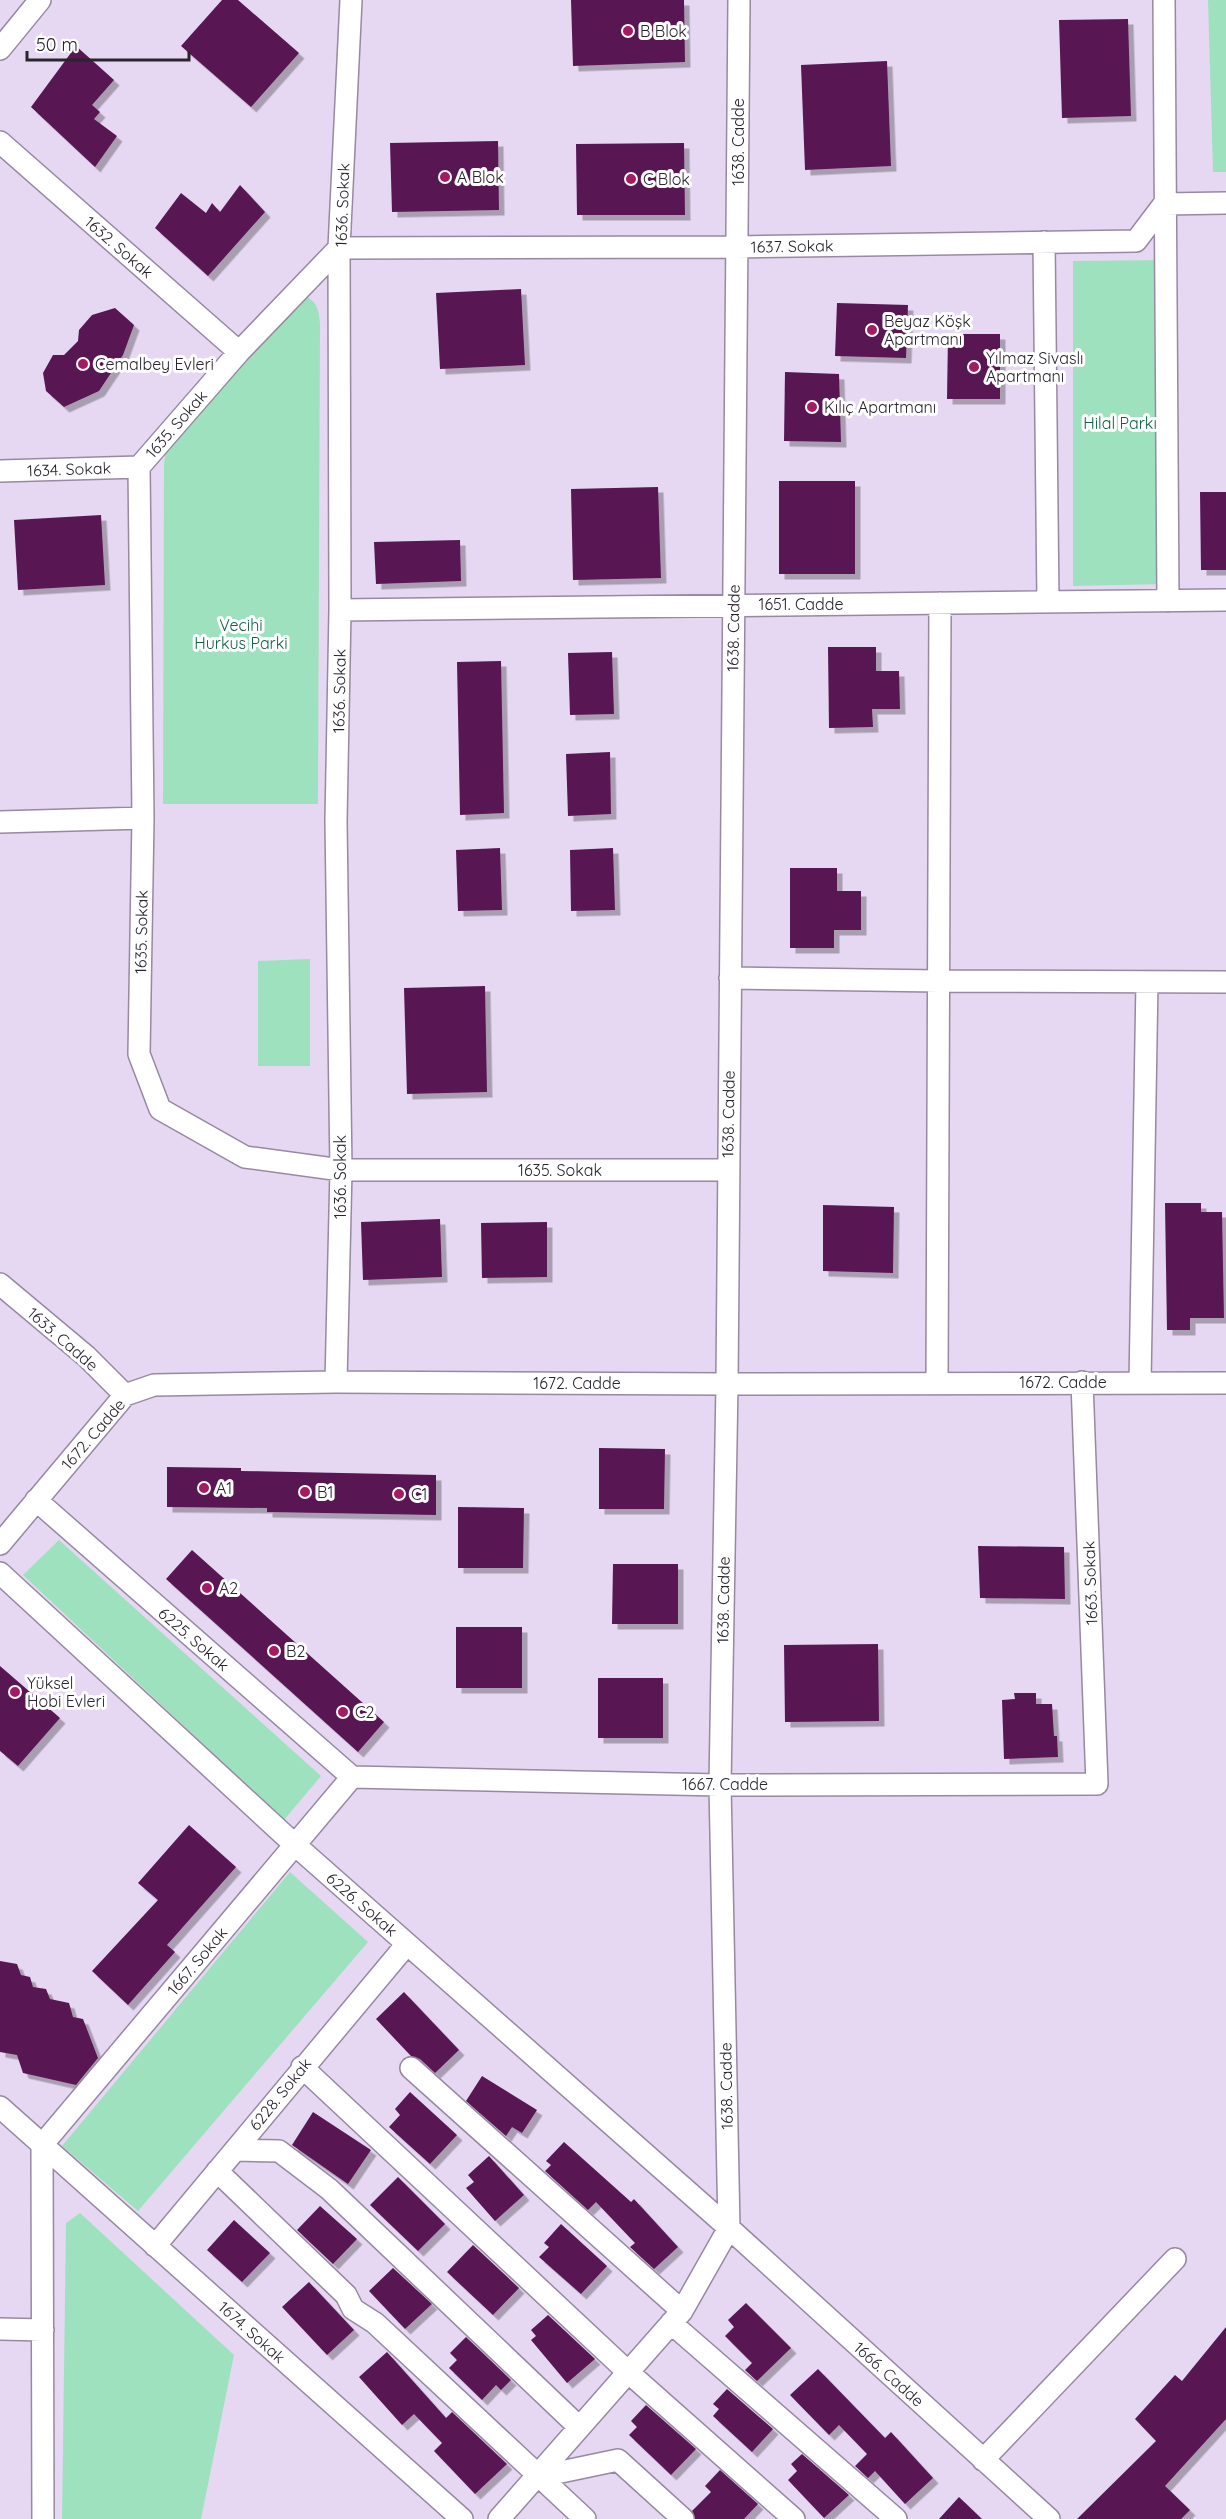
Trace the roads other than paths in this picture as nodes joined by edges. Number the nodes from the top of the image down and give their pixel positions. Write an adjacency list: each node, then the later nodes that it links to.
1 (40, 0): 5 (street)
2 (351, 0): 11 (street, 1636. Sokak)
3 (739, 0): 10 (street, 1638. Cadde)
4 (1164, 0): 8 (street)
5 (0, 49)
6 (0, 142): 12 (street, 1632. Sokak)
7 (1226, 203): 8 (street)
8 (1164, 204): 9 (street, 1637. Sokak); 16 (street)
9 (1044, 242): 10 (street, 1637. Sokak); 17 (street)
10 (737, 247): 11 (street, 1637. Sokak); 19 (street, 1638. Cadde)
11 (339, 248): 12 (street, 1635. Sokak); 20 (street, 1636. Sokak)
12 (239, 352): 13 (street, 1635. Sokak)
13 (139, 467): 14 (street, 1634. Sokak); 21 (street, 1635. Sokak)
14 (0, 471)
15 (1226, 600): 16 (street, 1651. Cadde)
16 (1168, 601): 17 (street, 1651. Cadde)
17 (1048, 602): 18 (street, 1651. Cadde)
18 (940, 603): 19 (street, 1651. Cadde); 24 (street)
19 (733, 604): 20 (street, 1651. Cadde); 23 (street, 1638. Cadde)
20 (340, 610): 27 (street, 1636. Sokak)
21 (143, 818): 22 (street); 27 (street, 1635. Sokak)
22 (0, 822)
23 (730, 978): 24 (street); 28 (street, 1638. Cadde)
24 (939, 981): 25 (street); 32 (street)
25 (1147, 982): 26 (street); 33 (street)
26 (1226, 982)
27 (341, 1170): 28 (street, 1635. Sokak); 30 (street, 1636. Sokak)
28 (728, 1170): 35 (street, 1638. Cadde)
29 (0, 1284): 36 (street, 1633. Cadde)
30 (336, 1382): 35 (street, 1672. Cadde); 36 (street, 1672. Cadde)
31 (1082, 1382): 32 (street, 1672. Cadde); 33 (street, 1672. Cadde); 41 (street, 1663. Sokak)
32 (937, 1383): 35 (street, 1672. Cadde)
33 (1140, 1383): 34 (street, 1672. Cadde)
34 (1226, 1383)
35 (727, 1384): 42 (street, 1638. Cadde)
36 (125, 1395): 37 (street, 1672. Cadde)
37 (36, 1500): 38 (street, 1672. Cadde); 40 (street, 6225. Sokak)
38 (0, 1544)
39 (0, 1573): 43 (street, 6226. Sokak)
40 (352, 1777): 42 (street, 1667. Cadde); 43 (street, 1667. Sokak)
41 (1097, 1784): 42 (street, 1667. Cadde)
42 (720, 1785): 51 (street, 1638. Cadde)
43 (294, 1844): 44 (street, 6226. Sokak); 48 (street, 1667. Sokak)
44 (407, 1944): 45 (street, 6228. Sokak); 51 (street, 6226. Sokak)
45 (302, 2067): 49 (street, 6228. Sokak); 57 (street)
46 (411, 2068): 54 (street)
47 (0, 2107): 48 (street, 1674. Sokak)
48 (42, 2145): 52 (street, 1674. Sokak); 56 (street)
49 (235, 2150): 50 (street, 6228. Sokak); 58 (street)
50 (217, 2171): 52 (street, 6228. Sokak); 60 (street)
51 (729, 2228): 54 (street); 59 (street, 1666. Cadde)
52 (155, 2246): 62 (street, 1674. Sokak)
53 (1176, 2259): 59 (street)
54 (677, 2317): 57 (street); 67 (street)
55 (0, 2330): 56 (street)
56 (42, 2330): 61 (street)
57 (628, 2372): 58 (street); 66 (street)
58 (579, 2427): 60 (street)
59 (983, 2460): 68 (street, 1666. Cadde)
60 (537, 2476): 63 (street); 64 (street); 65 (street)
61 (44, 2519)
62 (462, 2519)
63 (499, 2519)
64 (585, 2519)
65 (682, 2519)
66 (794, 2519)
67 (896, 2519)
68 (1049, 2519)

